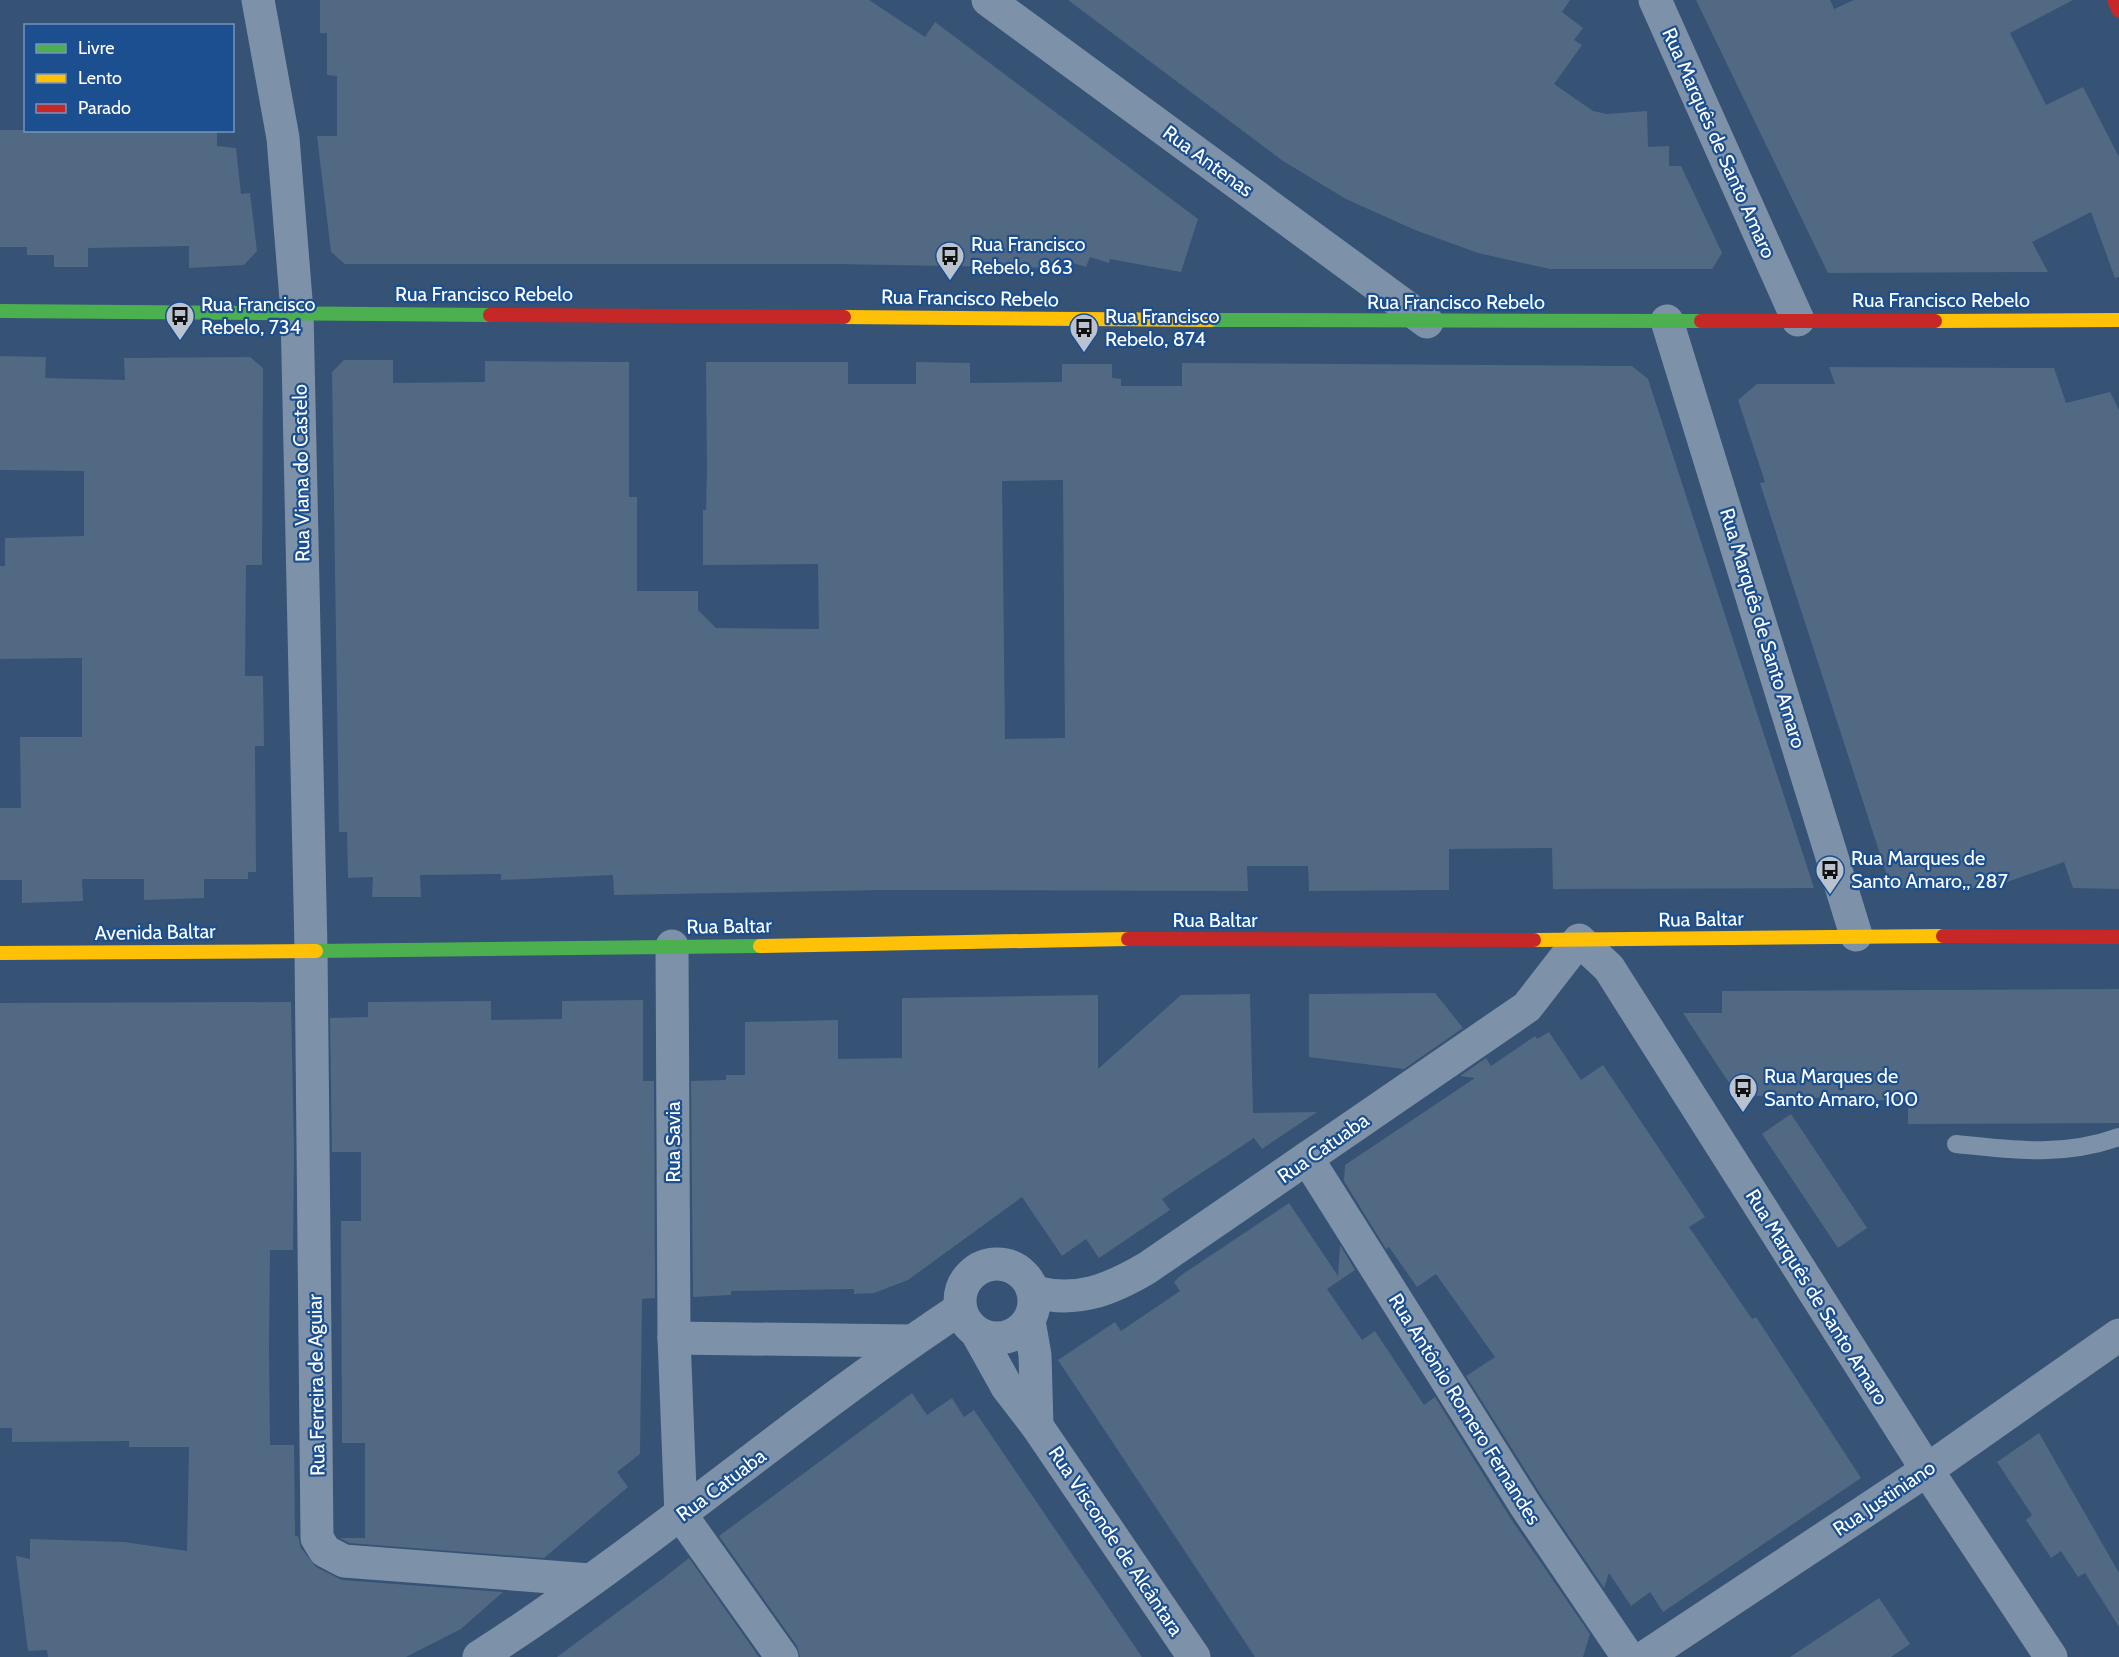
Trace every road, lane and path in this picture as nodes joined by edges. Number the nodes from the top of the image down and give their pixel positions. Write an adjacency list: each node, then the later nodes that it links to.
1 (258, 0): 7 (street, Rua Viana do Castelo)
2 (988, 0): 11 (street, Rua Antenas)
3 (1655, 0): 8 (street, Rua Marquês de Santo Amaro)
4 (2114, 0): 5 (main road)
5 (2119, 11)
6 (0, 311): 7 (main road, Rua Francisco Rebelo)
7 (297, 312): 11 (main road, Rua Francisco Rebelo); 16 (street, Rua Viana do Castelo)
8 (1798, 320): 9 (main road, Rua Francisco Rebelo); 10 (main road, Rua Francisco Rebelo)
9 (2119, 320)
10 (1667, 321): 11 (main road, Rua Francisco Rebelo); 12 (street, Rua Marquês de Santo Amaro)
11 (1427, 322)
12 (1856, 935): 13 (main road, Rua Baltar); 14 (main road, Rua Baltar)
13 (2119, 936)
14 (1579, 940): 15 (main road, Rua Baltar); 20 (street, Rua Catuaba); 27 (street, Rua Marquês de Santo Amaro)
15 (672, 946): 16 (main road, Rua Baltar); 24 (street, Rua Savia)
16 (311, 949): 17 (main road, Avenida Baltar); 29 (street, Rua Ferreira de Aguiar)
17 (0, 953)
18 (2119, 1137): 19 (lane)
19 (1956, 1144)
20 (1307, 1158): 21 (street, Rua Catuaba); 33 (street, Rua Antônio Romero Fernandes)
21 (1032, 1306): 22 (street); 22 (street); 26 (street, Rua Visconde de Alcântara)
22 (969, 1321): 25 (street, Rua Catuaba); 26 (street, Rua Visconde de Alcântara)
23 (2119, 1335): 27 (street, Rua Justiniano)
24 (674, 1338): 25 (street); 28 (street, Rua Savia)
25 (912, 1341): 28 (street, Rua Catuaba)
26 (1037, 1426): 32 (street, Rua Visconde de Alcântara)
27 (1927, 1470): 34 (street, Rua Justiniano); 35 (street, Rua Marquês de Santo Amaro)
28 (681, 1515): 29 (street, Rua Catuaba); 31 (street)
29 (590, 1580): 30 (street, Rua Catuaba)
30 (485, 1656)
31 (782, 1657)
32 (1194, 1657)
33 (1628, 1657)
34 (1645, 1657)
35 (2051, 1657)

